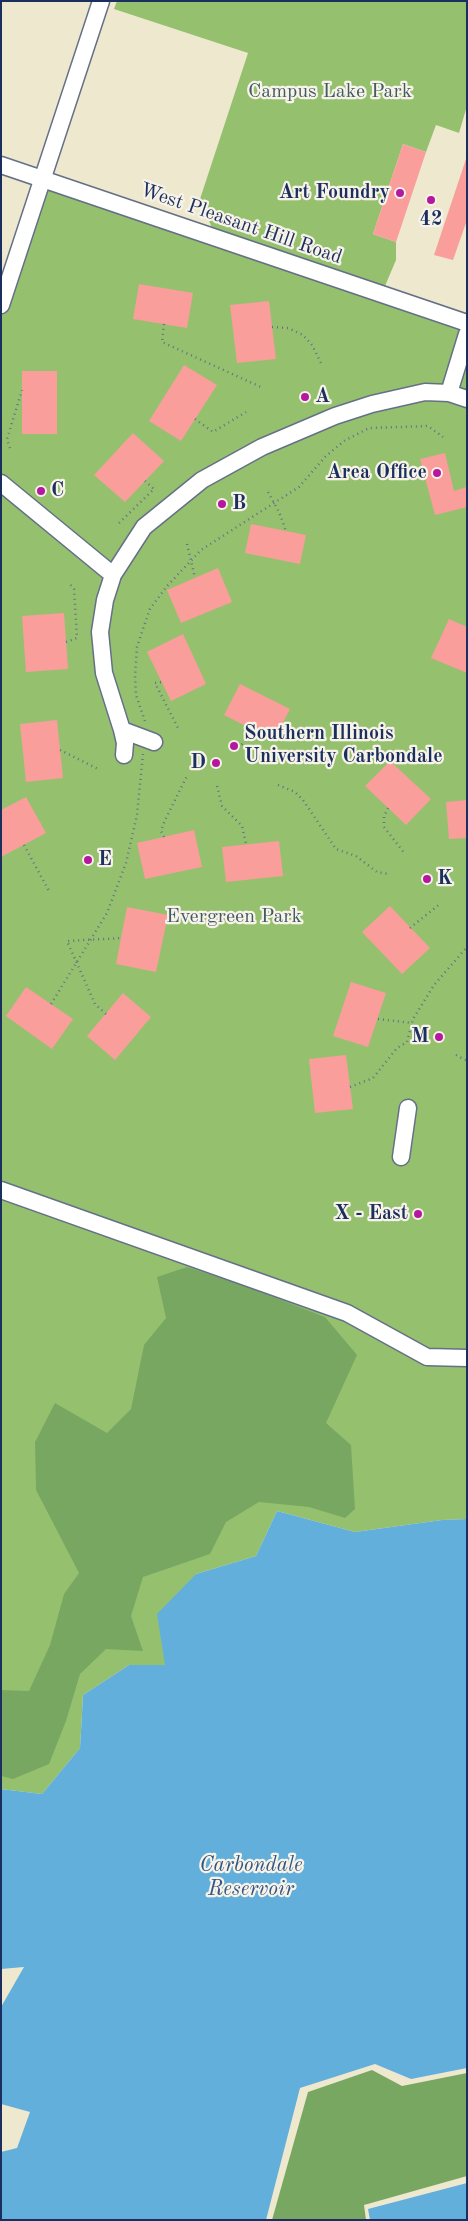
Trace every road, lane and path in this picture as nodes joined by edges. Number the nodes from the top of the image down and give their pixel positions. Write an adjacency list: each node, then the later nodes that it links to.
1 (101, 1): 3 (street)
2 (1, 165): 3 (street, West Pleasant Hill Road)
3 (42, 179): 4 (street); 5 (street, West Pleasant Hill Road)
4 (1, 305)
5 (467, 322)
6 (164, 324): 10 (path)
7 (272, 327): 9 (path)
8 (467, 334): 12 (street)
9 (322, 365)
10 (263, 388)
11 (22, 390): 17 (path)
12 (449, 393): 13 (street); 26 (street)
13 (467, 399)
14 (246, 412): 15 (path)
15 (195, 419)
16 (443, 437): 21 (path)
17 (10, 448)
18 (145, 481): 22 (path)
19 (1, 483): 26 (street)
20 (268, 492): 21 (path)
21 (274, 503): 23 (path); 25 (path)
22 (118, 523)
23 (286, 531)
24 (187, 544): 25 (path)
25 (191, 560): 27 (path); 34 (path)
26 (113, 575): 32 (street)
27 (195, 578)
28 (68, 582): 29 (path)
29 (66, 642)
30 (161, 682): 31 (path)
31 (178, 728)
32 (122, 730): 34 (street); 37 (street)
33 (256, 731): 35 (path)
34 (149, 740): 52 (path)
35 (238, 748)
36 (60, 750): 38 (path)
37 (124, 755)
38 (98, 769)
39 (187, 776): 43 (path)
40 (278, 785): 47 (path)
41 (217, 786): 44 (path)
42 (388, 808): 46 (path)
43 (164, 837)
44 (246, 844)
45 (24, 845): 48 (path)
46 (405, 854)
47 (388, 874)
48 (50, 891)
49 (441, 903): 50 (path)
50 (410, 928)
51 (121, 938): 52 (path)
52 (91, 939): 54 (path); 54 (path)
53 (467, 947): 58 (path)
54 (77, 962): 55 (path); 56 (path)
55 (50, 1004)
56 (106, 1014)
57 (378, 1019): 58 (path)
58 (412, 1023): 61 (path)
59 (456, 1055): 60 (path)
60 (467, 1061)
61 (350, 1087)
62 (408, 1108): 63 (street)
63 (401, 1157)
64 (1, 1190): 65 (street)
65 (467, 1358)

